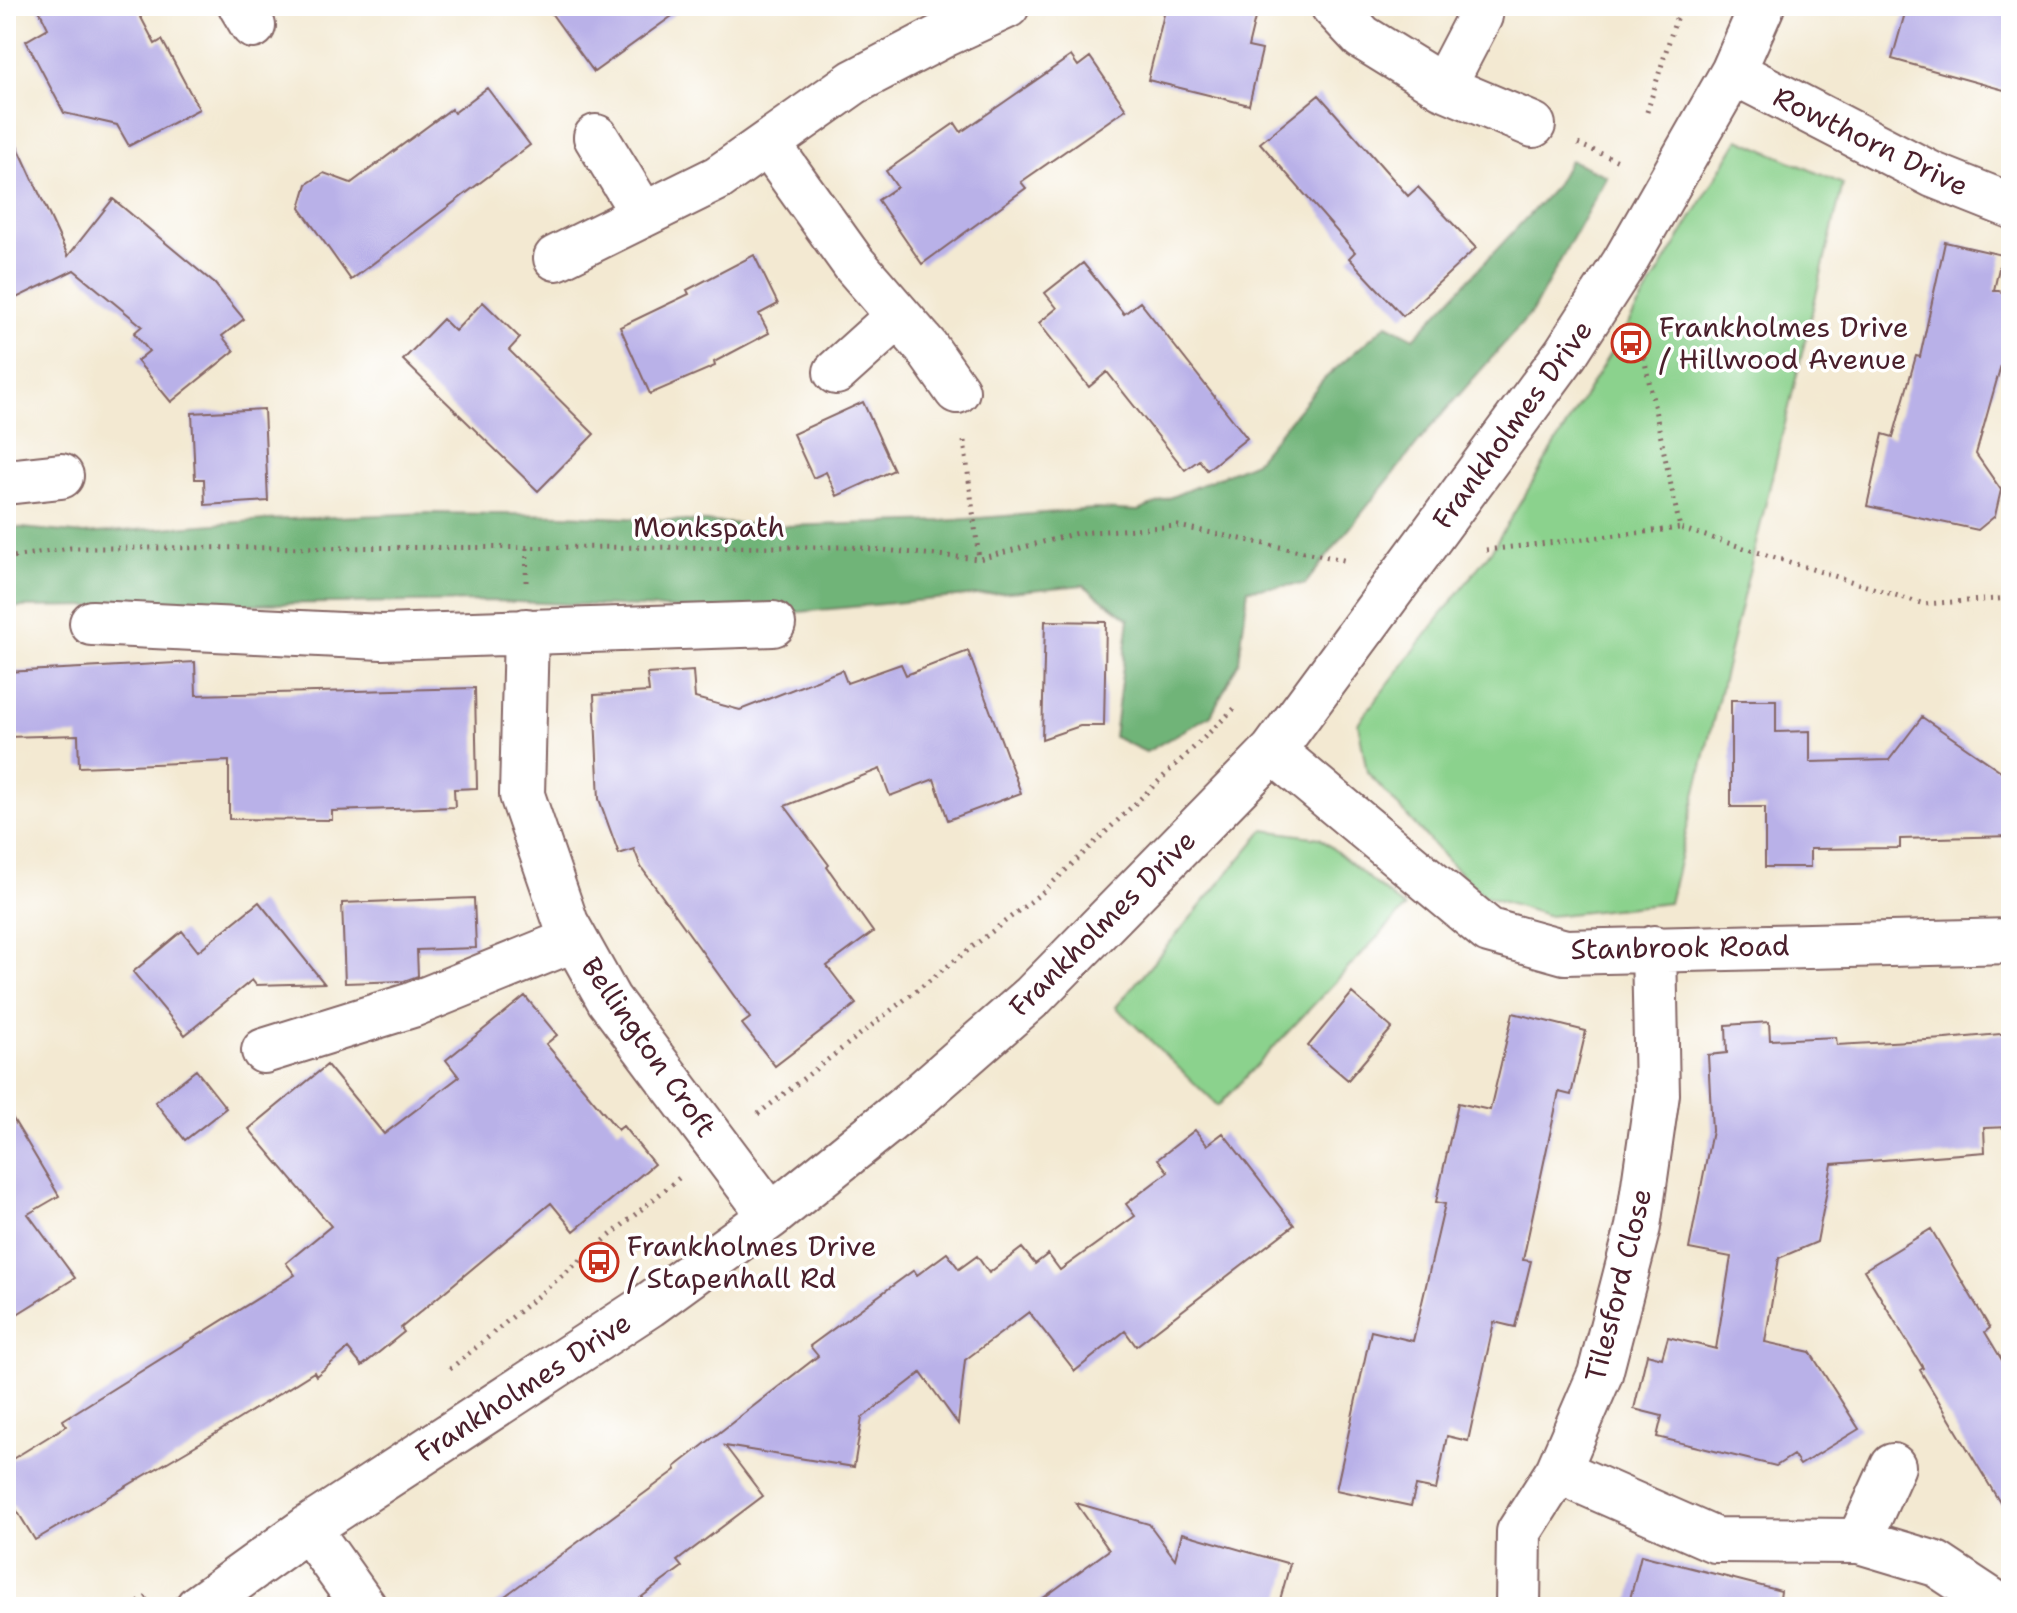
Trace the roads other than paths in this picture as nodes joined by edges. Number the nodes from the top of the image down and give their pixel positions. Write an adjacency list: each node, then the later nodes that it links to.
1 (1007, 6): 9 (street)
2 (1333, 6): 6 (street)
3 (1762, 6): 5 (street, Frankholmes Drive)
4 (1480, 16): 6 (street)
5 (1733, 72): 10 (street, Rowthorn Drive); 21 (street, Frankholmes Drive)
6 (1443, 87): 7 (street)
7 (1533, 125)
8 (596, 137): 11 (street)
9 (768, 144): 11 (street); 13 (street)
10 (2011, 206)
11 (643, 214): 12 (street)
12 (556, 258)
13 (898, 316): 14 (street); 15 (street)
14 (836, 372)
15 (957, 391)
16 (61, 476): 17 (street)
17 (6, 482)
18 (92, 623): 20 (street)
19 (773, 624): 20 (street)
20 (526, 631): 22 (street, Bellington Croft)
21 (1273, 751): 24 (street, Stanbrook Road); 26 (street, Frankholmes Drive)
22 (575, 939): 25 (street); 26 (street, Bellington Croft)
23 (2011, 941): 24 (street, Stanbrook Road)
24 (1654, 948): 28 (street, Tilesford Close)
25 (264, 1051)
26 (771, 1216): 29 (street, Frankholmes Drive)
27 (1893, 1466): 30 (street)
28 (1558, 1471): 30 (street); 33 (street, Tilesford Close)
29 (308, 1528): 31 (street, Frankholmes Drive); 32 (street)
30 (1859, 1541): 34 (street)
31 (198, 1607)
32 (364, 1607)
33 (1518, 1607)
34 (2001, 1607)

